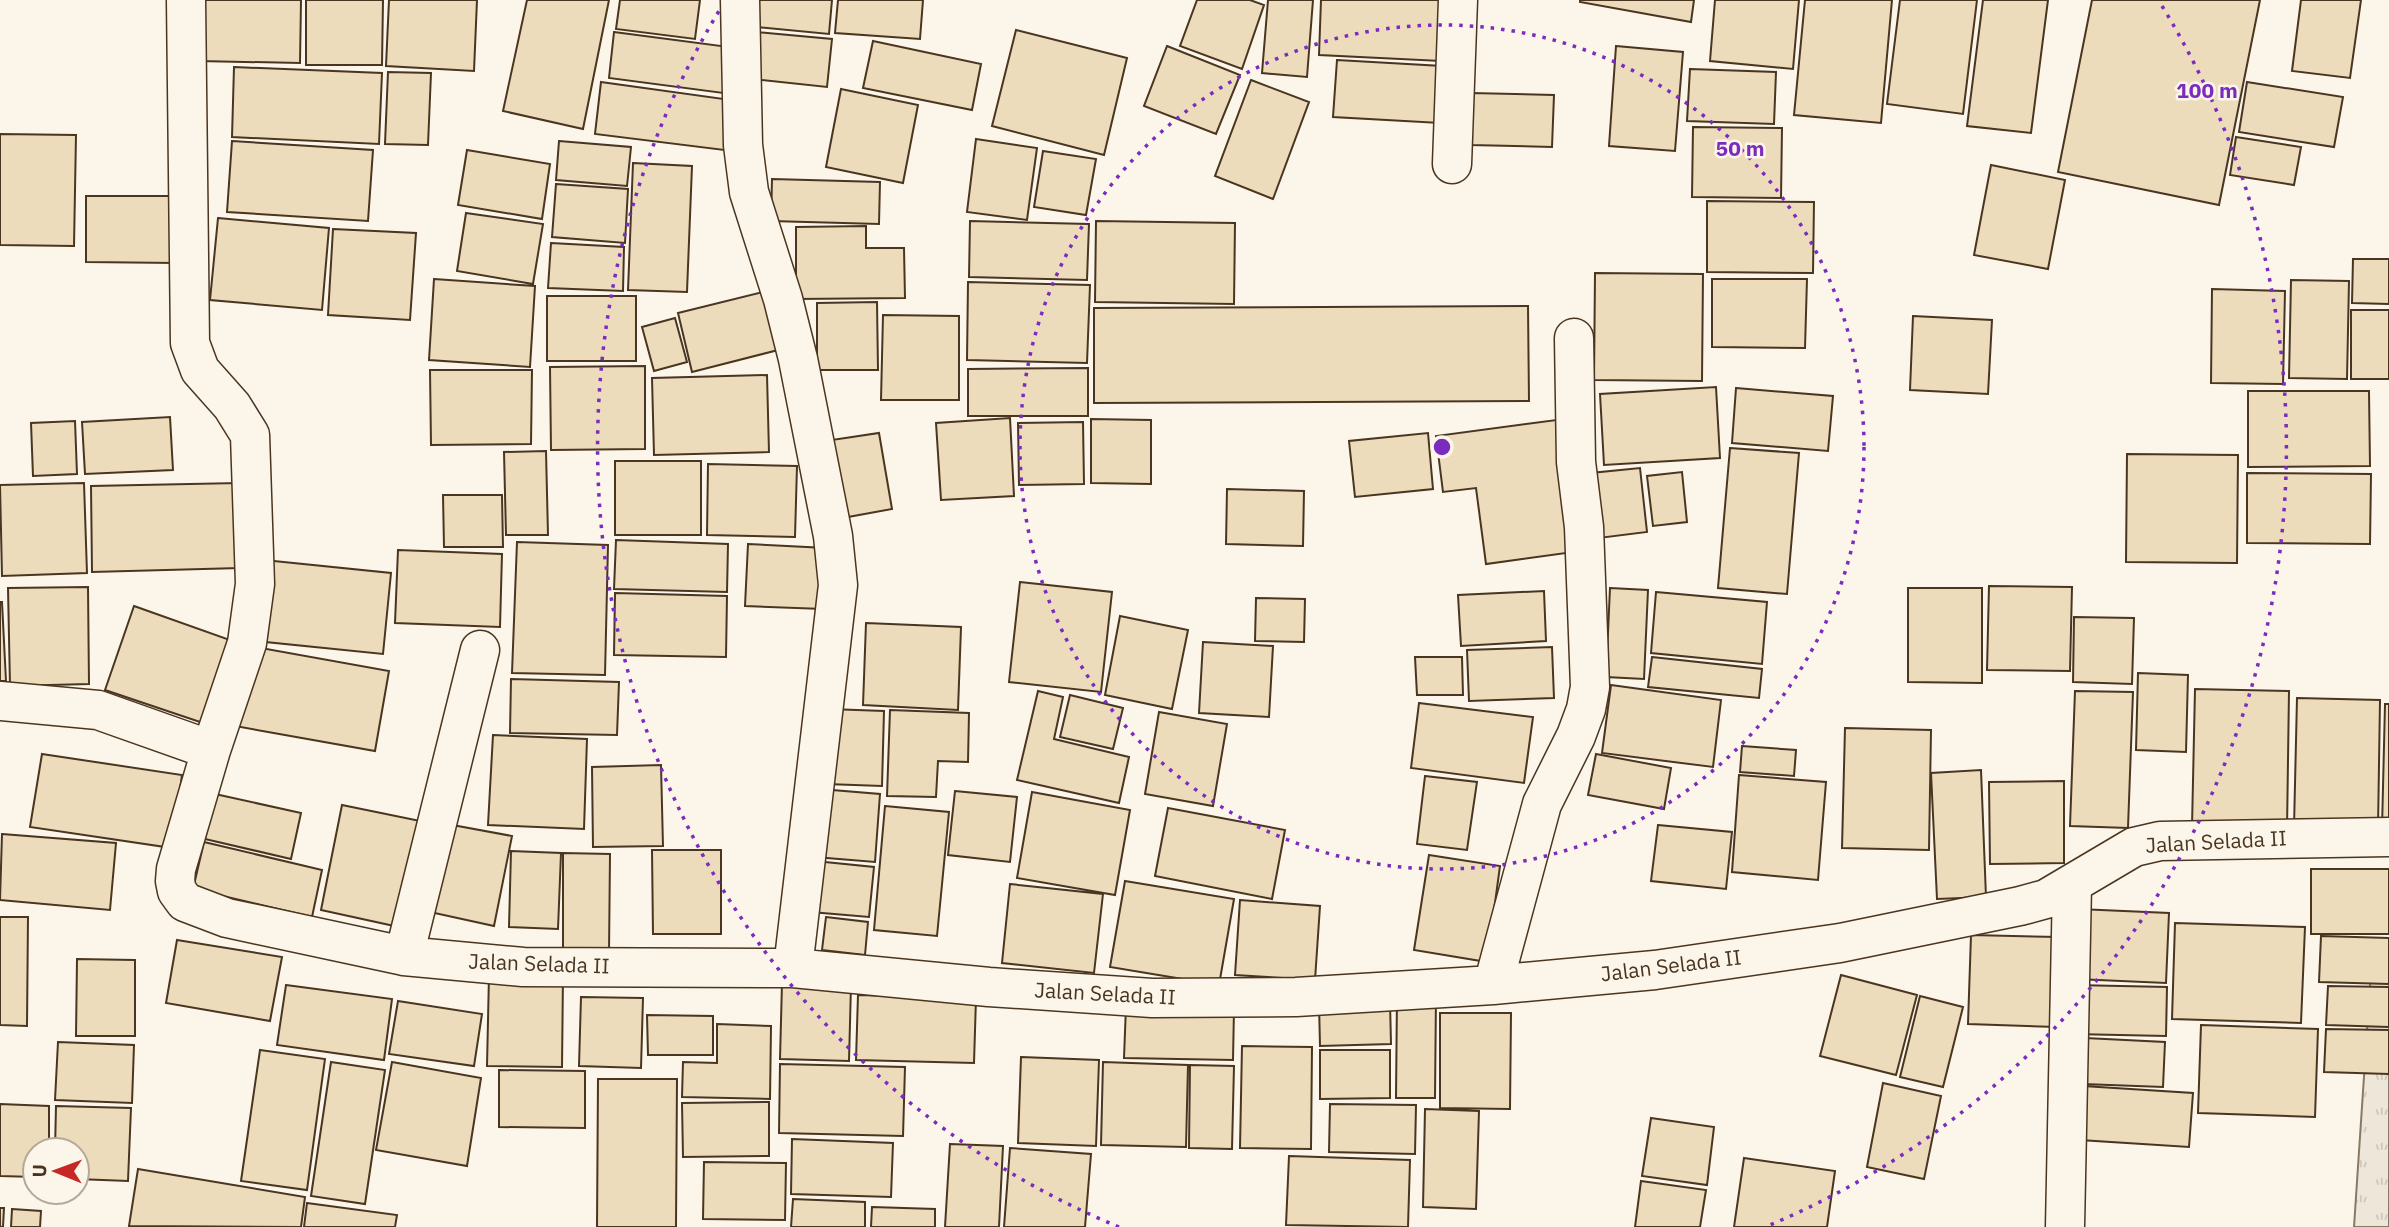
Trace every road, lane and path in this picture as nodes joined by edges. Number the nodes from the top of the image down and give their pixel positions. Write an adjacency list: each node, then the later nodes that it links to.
1 (186, 0): 8 (street)
2 (740, 0): 12 (street)
3 (1458, 0): 4 (street)
4 (1452, 164)
5 (1574, 338): 13 (street)
6 (480, 650): 11 (street)
7 (0, 701): 8 (street)
8 (211, 750): 11 (street, Jalan Selada II)
9 (2389, 836): 10 (street, Jalan Selada II)
10 (2072, 885): 13 (street, Jalan Selada II); 14 (street)
11 (404, 956): 12 (street, Jalan Selada II)
12 (793, 968): 13 (street, Jalan Selada II)
13 (1493, 985)
14 (2065, 1227)

